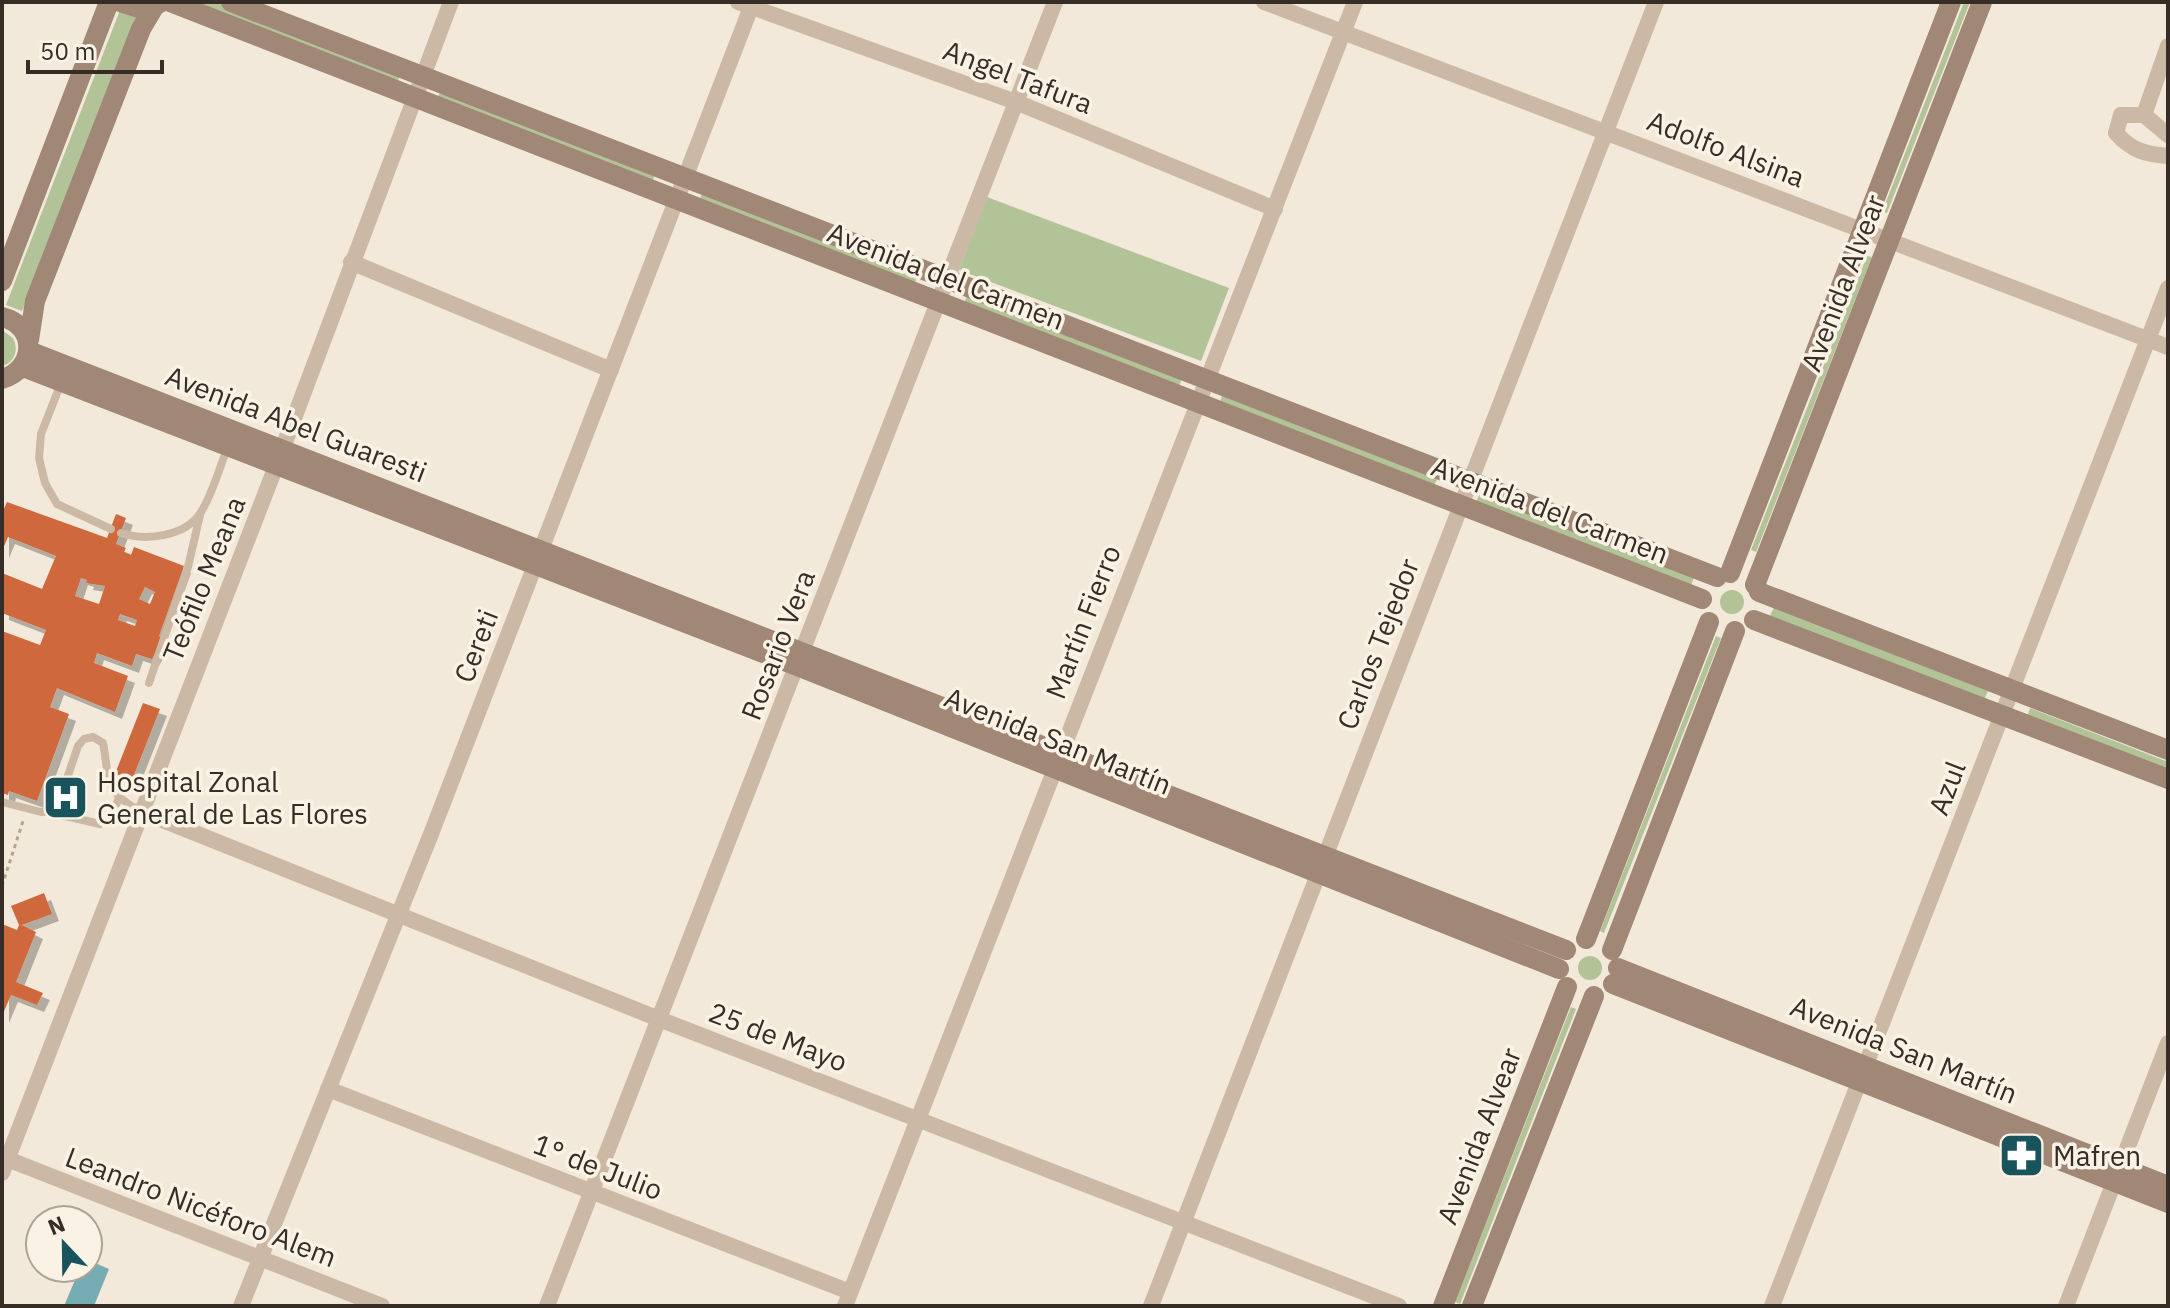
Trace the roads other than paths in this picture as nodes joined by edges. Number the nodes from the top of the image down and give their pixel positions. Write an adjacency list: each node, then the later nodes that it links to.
1 (109, 2): 29 (main road)
2 (120, 2): 11 (main road, Avenida del Carmen)
3 (231, 2): 15 (main road, Avenida del Carmen)
4 (451, 2): 15 (street, Teófilo Meana)
5 (1055, 2): 17 (street, Rosario Vera)
6 (1264, 2): 13 (street, Adolfo Alsina)
7 (1355, 2): 13 (street, Martín Fierro)
8 (1656, 2): 19 (street, Carlos Tejedor)
9 (1951, 2): 25 (main road, Avenida Alvear)
10 (1982, 2): 26 (main road, Avenida Alvear)
11 (162, 4): 16 (main road, Avenida del Carmen); 35 (main road)
12 (748, 4): 17 (street, Angel Tafura); 22 (street, Cereti)
13 (1342, 35): 19 (street, Adolfo Alsina); 24 (street, Martín Fierro)
14 (2168, 46): 18 (street)
15 (422, 77): 16 (street, Teófilo Meana); 22 (main road, Avenida del Carmen)
16 (414, 97): 23 (main road, Avenida del Carmen); 27 (street, Teófilo Meana)
17 (1016, 102): 24 (street, Angel Tafura); 28 (street, Rosario Vera)
18 (2144, 115): 20 (street); 21 (street)
19 (1604, 130): 25 (street, Adolfo Alsina); 43 (street, Carlos Tejedor)
20 (2168, 135)
21 (2168, 156)
22 (685, 179): 23 (street, Cereti); 28 (main road, Avenida del Carmen)
23 (676, 202): 31 (main road, Avenida del Carmen); 36 (street, Cereti)
24 (1275, 209): 38 (street, Martín Fierro)
25 (1863, 229): 26 (street, Adolfo Alsina); 49 (main road, Avenida Alvear)
26 (1890, 239): 33 (street, Adolfo Alsina); 50 (main road, Avenida Alvear)
27 (351, 262): 36 (street); 42 (street, Teófilo Meana)
28 (947, 280): 31 (street, Rosario Vera); 38 (main road, Avenida del Carmen)
29 (2, 281)
30 (2168, 288): 33 (street, Azul)
31 (938, 303): 40 (main road, Avenida del Carmen); 55 (street, Rosario Vera)
32 (2, 317): 35 (main road)
33 (2148, 340): 34 (street, Adolfo Alsina); 57 (street, Azul)
34 (2168, 347)
35 (27, 353): 37 (main road); 39 (main road, Avenida Abel Guaresti); 42 (main road, Avenida Abel Guaresti)
36 (611, 370): 48 (street, Cereti)
37 (2, 379)
38 (1204, 379): 40 (street, Martín Fierro); 43 (main road, Avenida del Carmen)
39 (61, 382): 41 (main road, Avenida Abel Guaresti); 46 (lane)
40 (1195, 403): 44 (main road, Avenida del Carmen); 60 (street, Martín Fierro)
41 (228, 446): 42 (main road, Avenida Abel Guaresti); 45 (lane)
42 (280, 458): 48 (main road, Avenida Abel Guaresti); 65 (street, Teófilo Meana)
43 (1467, 482): 44 (street, Carlos Tejedor); 49 (main road, Avenida del Carmen)
44 (1460, 505): 51 (main road, Avenida del Carmen); 66 (street, Carlos Tejedor)
45 (200, 515): 47 (lane); 56 (lane)
46 (111, 529)
47 (121, 533)
48 (539, 557): 55 (main road, Avenida San Martín); 68 (street, Cereti)
49 (1723, 575): 50 (main road); 51 (main road)
50 (1757, 588): 52 (main road); 57 (main road)
51 (1702, 599): 53 (main road)
52 (1754, 620): 54 (main road); 58 (main road)
53 (1709, 622): 54 (main road); 69 (main road)
54 (1735, 631): 70 (main road)
55 (800, 659): 60 (main road, Avenida San Martín); 73 (street, Rosario Vera)
56 (149, 683)
57 (2013, 690): 58 (street, Azul); 59 (main road)
58 (2003, 715): 61 (main road); 75 (street, Azul)
59 (2168, 750)
60 (1057, 760): 66 (main road, Avenida San Martín); 67 (main road, Avenida San Martín); 77 (street, Martín Fierro)
61 (2168, 779)
62 (118, 800): 64 (lane); 64 (lane); 65 (lane)
63 (2, 802): 64 (lane)
64 (56, 811)
65 (140, 811): 68 (street, 25 de Mayo); 78 (street, Teófilo Meana)
66 (1325, 854): 67 (street, Carlos Tejedor); 71 (main road, Avenida San Martín)
67 (1318, 875): 71 (main road, Avenida San Martín); 83 (street, Carlos Tejedor)
68 (398, 914): 73 (street, 25 de Mayo); 76 (street, Cereti)
69 (1586, 939): 70 (main road, Avenida San Martín); 71 (main road)
70 (1614, 967): 72 (main road); 75 (main road, Avenida San Martín)
71 (1564, 969): 72 (main road); 91 (main road, Avenida Alvear)
72 (1594, 996): 92 (main road, Avenida Alvear)
73 (659, 1019): 77 (street, 25 de Mayo); 81 (street, Rosario Vera)
74 (2168, 1043): 79 (street)
75 (1864, 1074): 79 (main road, Avenida San Martín); 93 (street, Azul)
76 (328, 1089): 81 (street, 1° de Julio); 84 (street, Cereti)
77 (917, 1119): 83 (street, 25 de Mayo); 85 (street, Martín Fierro)
78 (4, 1163): 84 (street, Leandro Nicéforo Alem)
79 (2117, 1174): 80 (main road, Avenida San Martín); 82 (main road, Avenida San Martín); 94 (street)
80 (2168, 1186)
81 (592, 1193): 85 (street, 1° de Julio); 88 (street, Rosario Vera)
82 (2168, 1203)
83 (1183, 1222): 89 (street, Carlos Tejedor); 90 (street, 25 de Mayo)
84 (259, 1258): 86 (street, Cereti); 87 (street, Leandro Nicéforo Alem)
85 (847, 1299)
86 (241, 1306)
87 (382, 1306)
88 (547, 1306)
89 (1151, 1306)
90 (1399, 1306)
91 (1443, 1306)
92 (1472, 1306)
93 (1772, 1306)
94 (2066, 1306)

